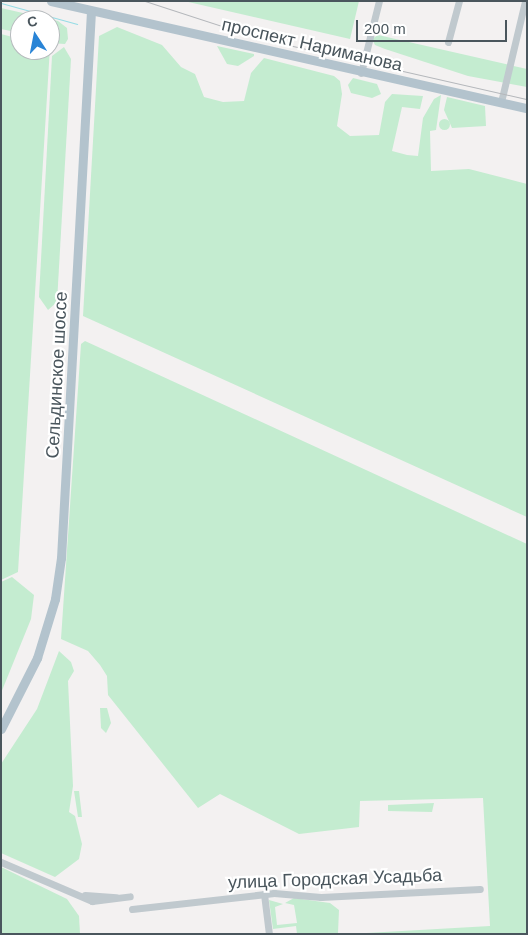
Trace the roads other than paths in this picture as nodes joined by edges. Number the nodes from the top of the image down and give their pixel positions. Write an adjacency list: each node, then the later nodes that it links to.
1 (51, 1): 5 (main road, проспект Нариманова)
2 (379, 1): 7 (street)
3 (459, 1): 6 (street)
4 (525, 1): 8 (street)
5 (91, 11): 7 (main road, проспект Нариманова); 10 (main road, Сельдинское шоссе)
6 (448, 42)
7 (361, 73): 8 (main road, проспект Нариманова)
8 (501, 102): 9 (main road, проспект Нариманова)
9 (527, 108)
10 (1, 729)
11 (1, 862): 14 (street)
12 (480, 889): 13 (street, улица Городская Усадьба)
13 (264, 894): 15 (street, улица Городская Усадьба); 16 (street)
14 (130, 896)
15 (132, 909)
16 (269, 934)

